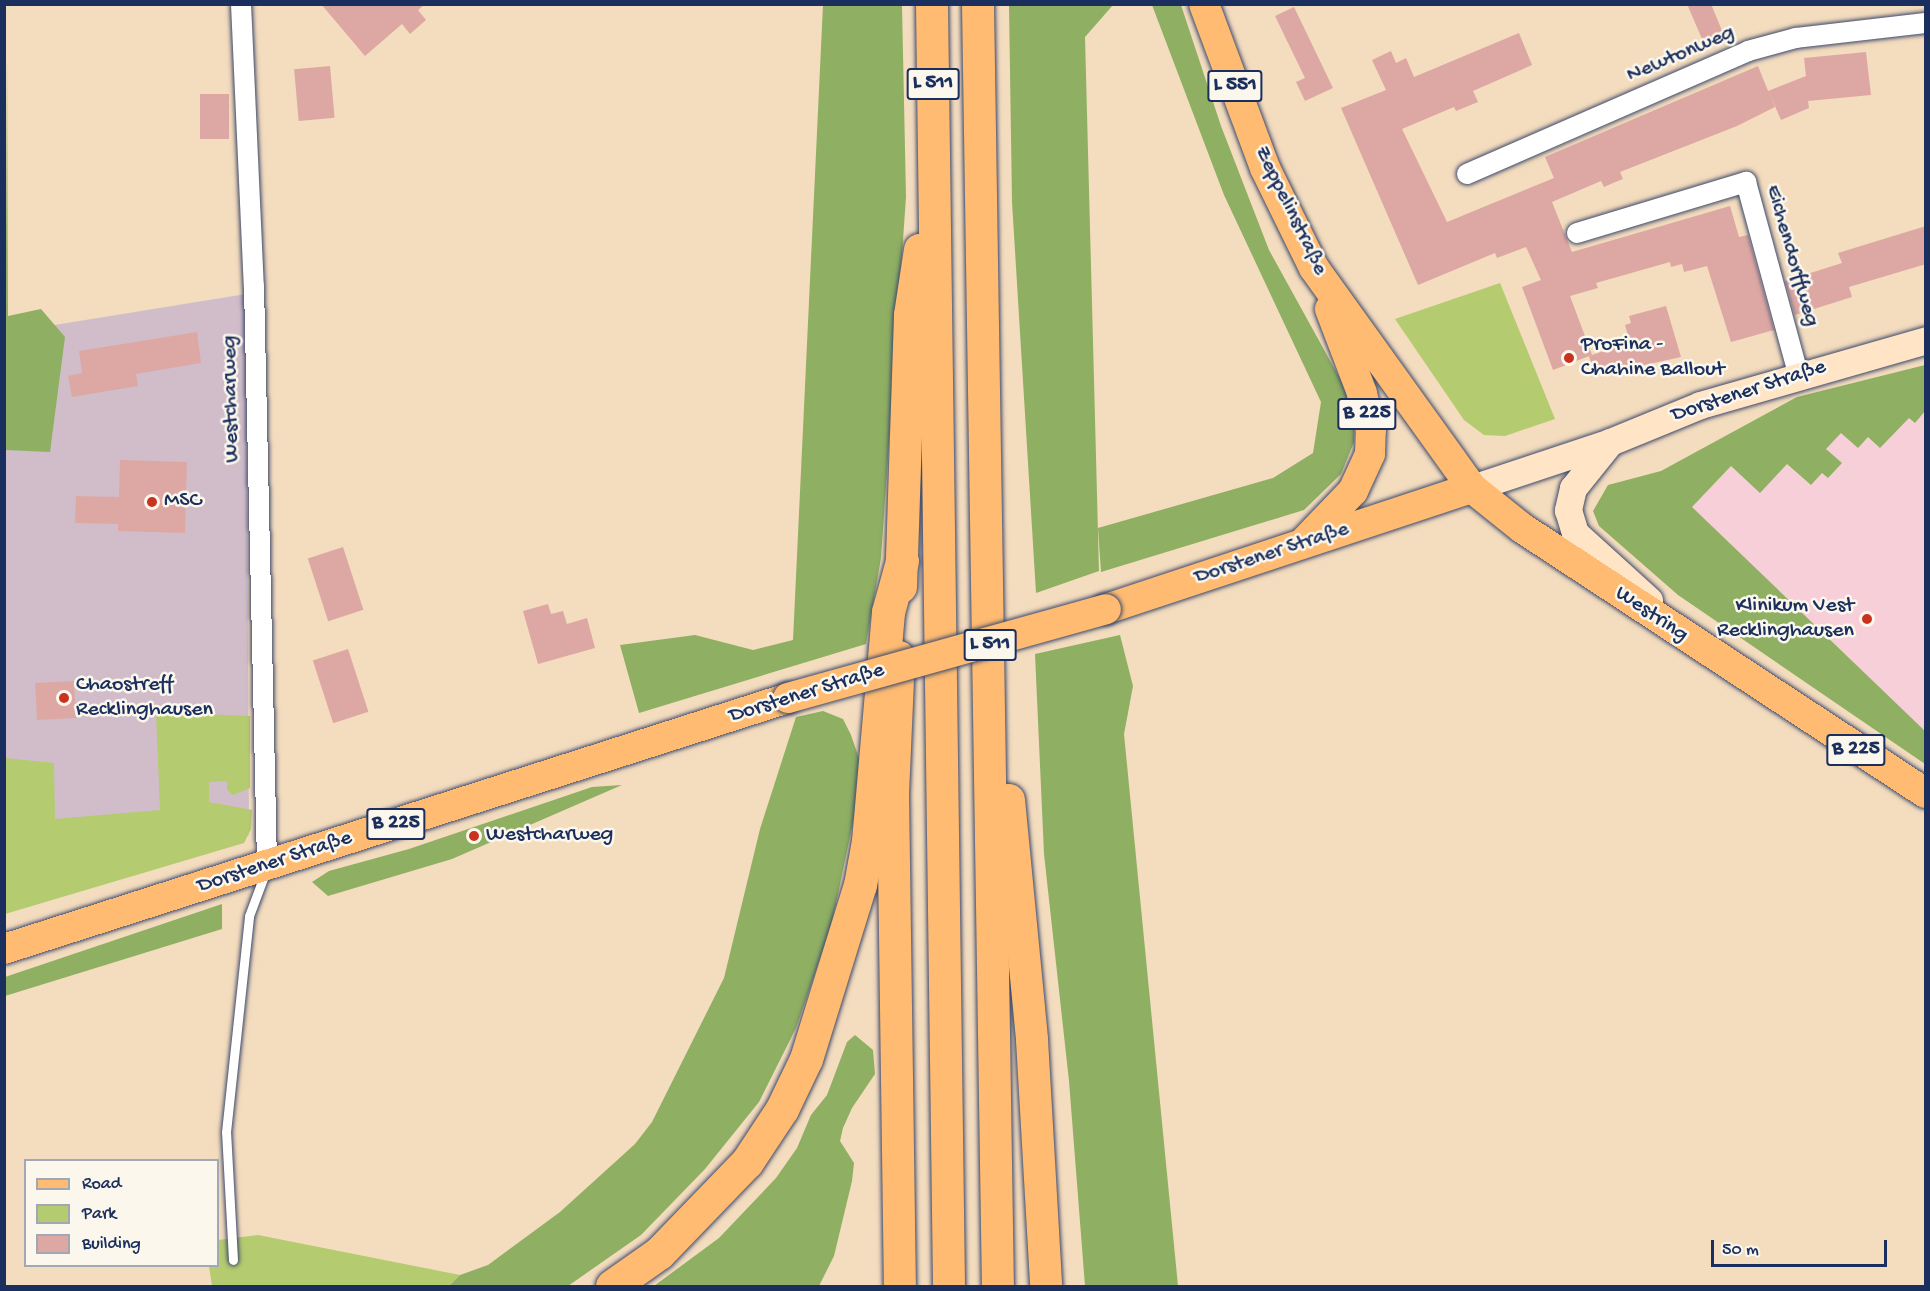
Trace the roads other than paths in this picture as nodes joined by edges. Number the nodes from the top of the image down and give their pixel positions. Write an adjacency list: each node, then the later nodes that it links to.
1 (242, 4): 19 (street, Westcharweg)
2 (932, 4): 6 (highway, L 511)
3 (978, 4): 17 (highway, L 511)
4 (1204, 4): 9 (main road, Zeppelinstraße / L 551)
5 (1926, 23): 7 (street, Newtonweg)
6 (934, 163): 15 (highway); 24 (highway, L 511)
7 (1467, 174)
8 (1577, 233): 11 (street, Eichendorffweg)
9 (1314, 268): 13 (main road, Zeppelinstraße / L 551); 14 (main road, B 225)
10 (1926, 340): 11 (main road, Dorstener Straße)
11 (1798, 374): 12 (main road, Dorstener Straße)
12 (1610, 442): 13 (main road, Dorstener Straße); 16 (main road, Dorstener Straße)
13 (1472, 488): 14 (main road, Dorstener Straße / B 225); 16 (main road, Westring / B 225)
14 (1302, 544): 19 (main road, Dorstener Straße / B 225, bridge)
15 (902, 561): 22 (highway); 23 (highway)
16 (1711, 656): 18 (main road, Westring / B 225)
17 (990, 676): 25 (highway, L 511); 26 (highway)
18 (1926, 793)
19 (267, 866): 20 (main road, Dorstener Straße / B 225); 21 (lane)
20 (4, 949)
21 (233, 1260)
22 (612, 1287)
23 (900, 1287)
24 (949, 1287)
25 (998, 1287)
26 (1046, 1287)

